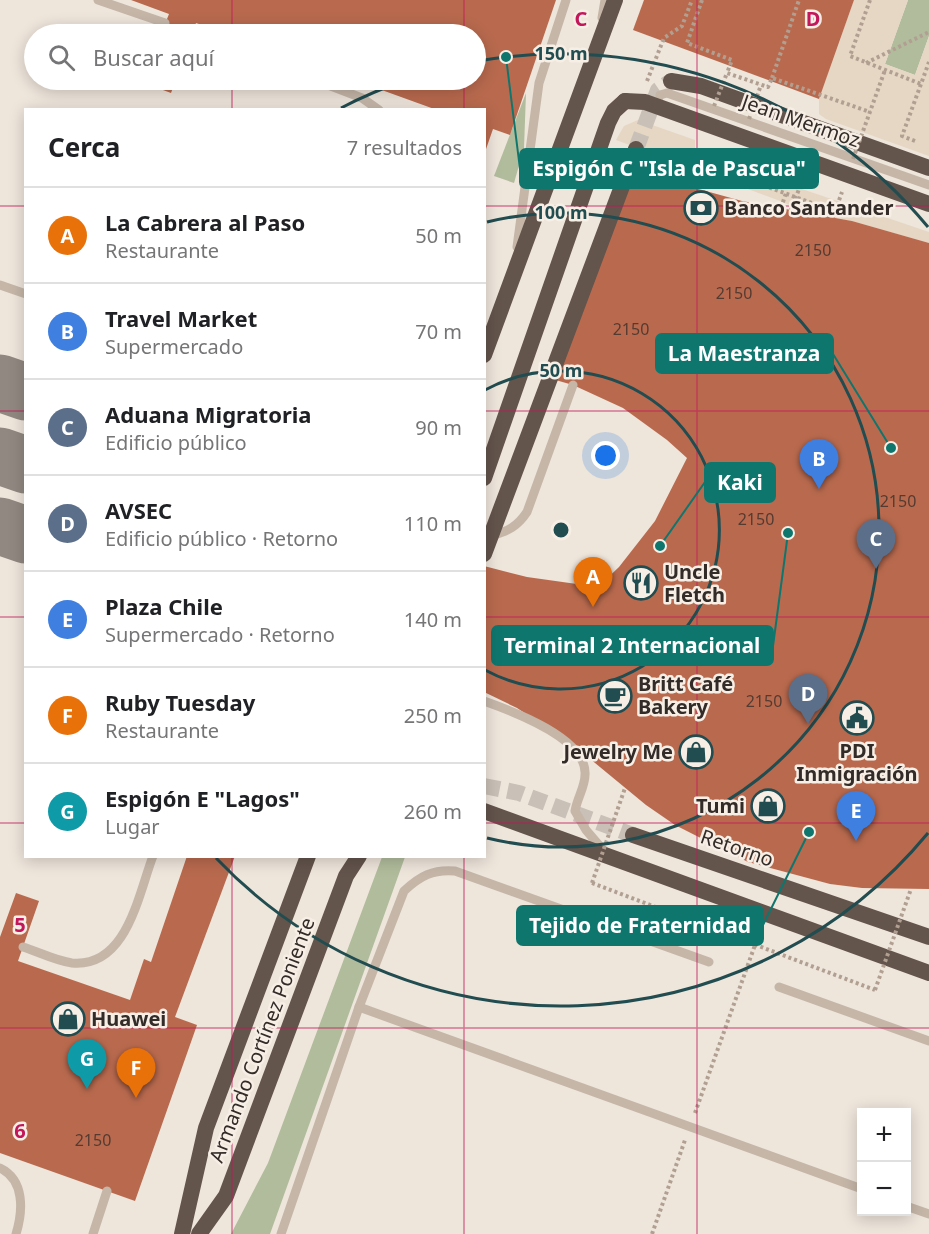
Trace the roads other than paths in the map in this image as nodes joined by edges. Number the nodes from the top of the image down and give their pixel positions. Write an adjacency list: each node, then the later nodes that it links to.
1 (98, 0): 5 (lane)
2 (566, 0): 14 (lane)
3 (604, 0): 6 (lane)
4 (615, 0): 6 (highway)
5 (165, 23)
6 (597, 50): 14 (highway)
7 (670, 88): 11 (highway); 12 (lane, Jean Mermoz)
8 (341, 90): 9 (lane)
9 (376, 108)
10 (636, 149): 20 (highway)
11 (929, 168)
12 (929, 185)
13 (929, 204): 19 (highway, bridge)
14 (514, 269): 17 (highway)
15 (0, 285): 16 (lane)
16 (24, 293)
17 (486, 349)
18 (573, 385): 20 (lane)
19 (486, 472)
20 (491, 536): 21 (highway)
21 (486, 549)
22 (486, 702): 25 (lane)
23 (486, 812): 25 (highway)
24 (633, 835): 29 (highway, Retorno)
25 (610, 857): 32 (highway)
26 (152, 858): 30 (lane)
27 (307, 858): 43 (highway, Armando Cortínez Poniente)
28 (358, 858): 44 (highway, Armando Cortínez Poniente)
29 (929, 937)
30 (23, 947)
31 (709, 962): 34 (lane)
32 (929, 973)
33 (779, 987): 35 (lane)
34 (359, 1007): 37 (lane); 45 (lane)
35 (929, 1041)
36 (0, 1168): 41 (lane)
37 (857, 1188)
38 (107, 1191): 42 (lane)
39 (911, 1208): 40 (lane)
40 (929, 1214)
41 (16, 1234)
42 (93, 1234)
43 (182, 1234)
44 (199, 1234)
45 (281, 1234)

